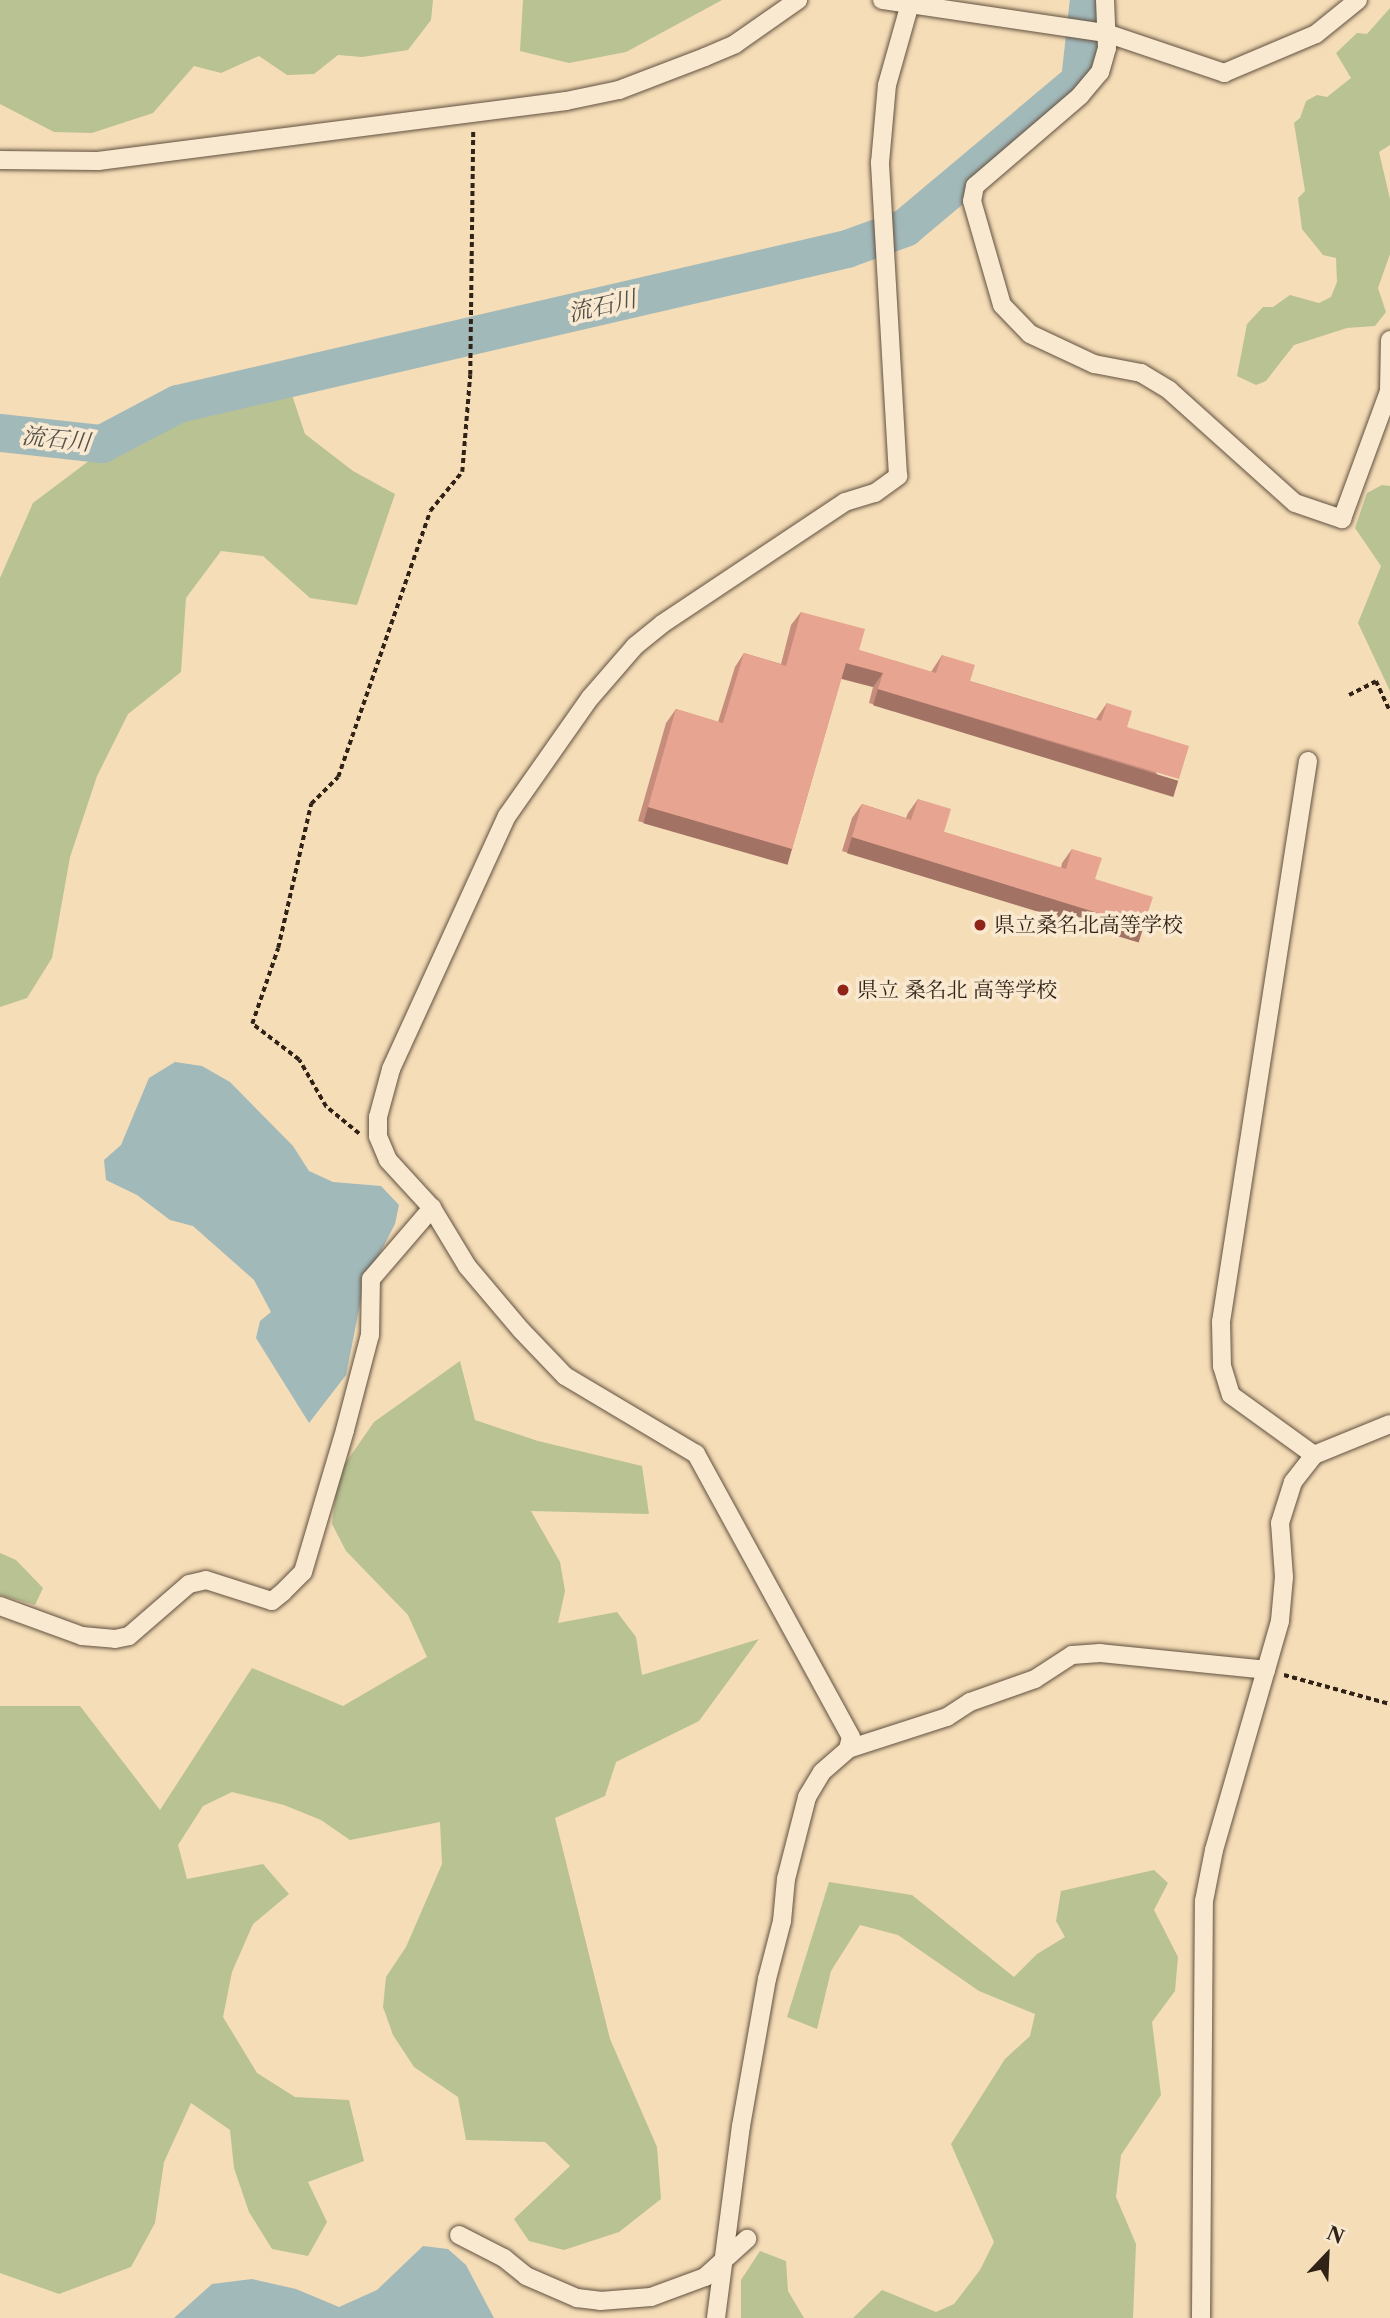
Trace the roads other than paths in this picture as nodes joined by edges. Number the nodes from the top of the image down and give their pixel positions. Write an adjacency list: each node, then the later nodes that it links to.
1 (798, 0): 7 (street)
2 (882, 0): 5 (street)
3 (1105, 0): 6 (street)
4 (1358, 0): 6 (street)
5 (911, 2): 6 (street); 10 (street)
6 (1106, 33): 8 (street)
7 (0, 160)
8 (1390, 340)
9 (1308, 761): 12 (street)
10 (432, 1208): 13 (street); 15 (street)
11 (1390, 1424): 12 (street)
12 (1314, 1455): 14 (street)
13 (0, 1606)
14 (1266, 1670): 15 (street); 20 (street)
15 (848, 1749): 18 (street)
16 (459, 2235): 18 (street)
17 (747, 2239): 18 (street)
18 (724, 2260): 19 (street)
19 (716, 2318)
20 (1201, 2318)

